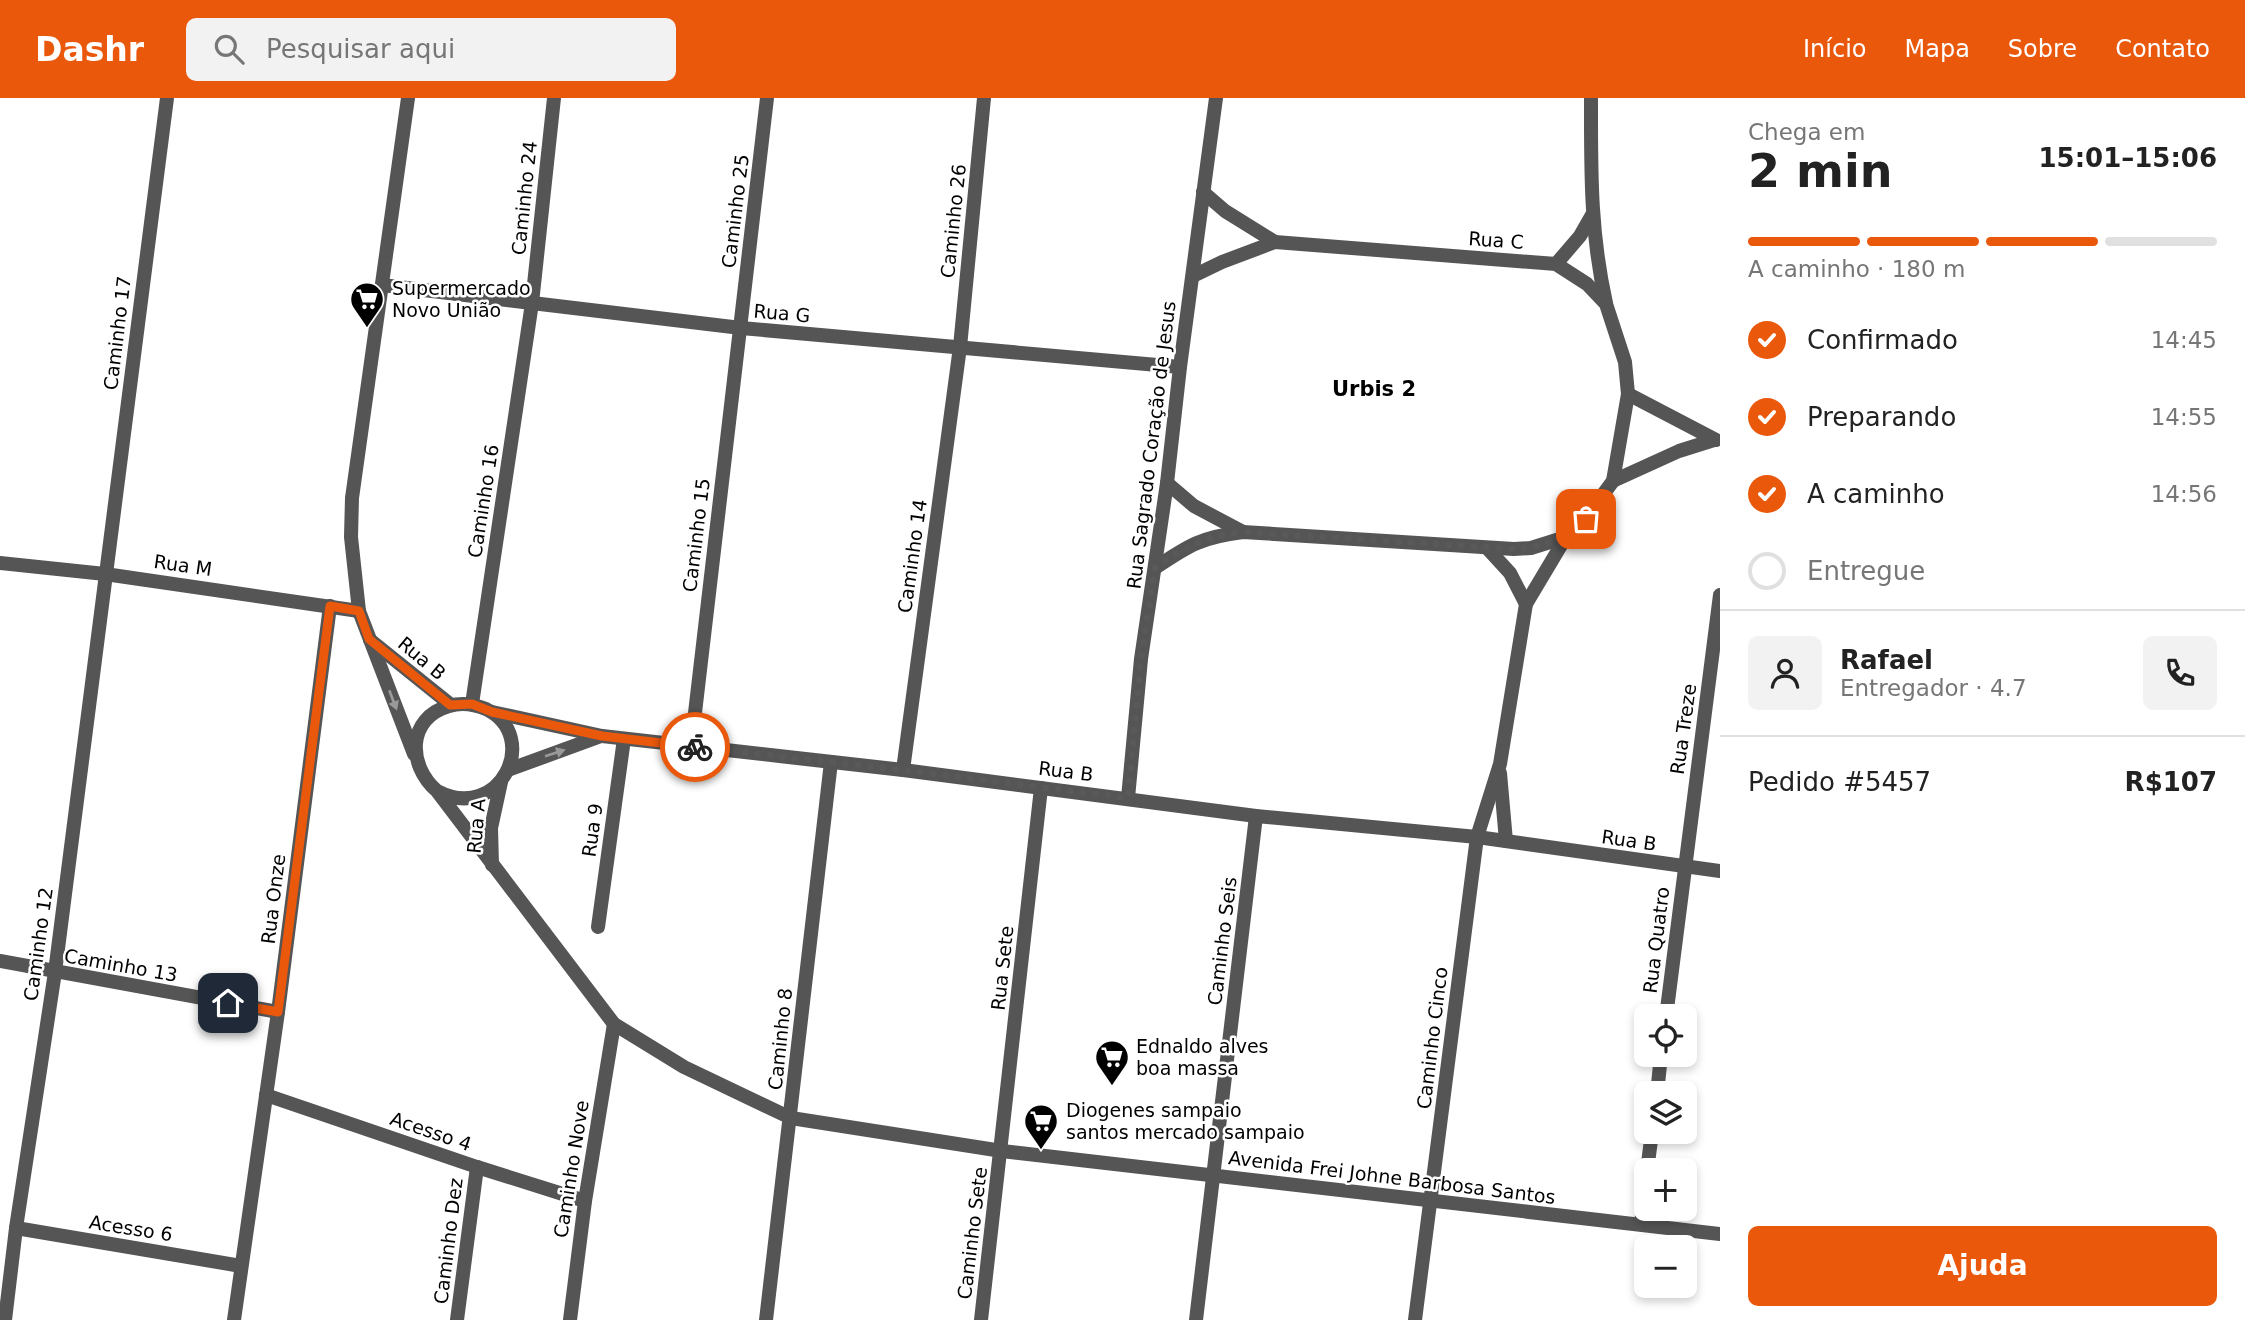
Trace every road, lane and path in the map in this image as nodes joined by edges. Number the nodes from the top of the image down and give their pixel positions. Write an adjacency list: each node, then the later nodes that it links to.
1 (167, 98): 28 (street, Caminho 17)
2 (408, 98): 13 (street)
3 (554, 98): 14 (street, Caminho 24)
4 (767, 98): 16 (street, Caminho 25)
5 (984, 98): 17 (street, Caminho 26)
6 (1216, 98): 8 (street, Rua Sagrado Coração de Jesus)
7 (1591, 98): 9 (street)
8 (1203, 192): 10 (street, Rua C); 12 (street, Rua Sagrado Coração de Jesus)
9 (1592, 215): 11 (street); 15 (street)
10 (1275, 242): 11 (street, Rua C); 12 (street, Rua C)
11 (1556, 264): 15 (street, Rua C)
12 (1193, 276): 18 (street, Rua Sagrado Coração de Jesus)
13 (382, 285): 14 (street, Rua G); 32 (street)
14 (532, 303): 16 (street, Rua G); 34 (street, Caminho 16)
15 (1606, 304): 19 (street, Rua C)
16 (741, 328): 17 (street, Rua G); 39 (street, Caminho 15)
17 (960, 347): 18 (street, Rua G); 43 (street, Caminho 14)
18 (1180, 367): 22 (street, Rua Sagrado Coração de Jesus)
19 (1628, 394): 20 (street); 21 (street, Rua C)
20 (1717, 440): 21 (street)
21 (1613, 481): 24 (street, Rua C)
22 (1167, 483): 23 (street, Rua C); 27 (street, Rua Sagrado Coração de Jesus)
23 (1244, 532): 25 (street, Rua C); 27 (street, Rua C)
24 (1566, 537): 25 (street, Rua C); 30 (street, Caminho Cinco)
25 (1488, 549): 30 (street)
26 (0, 563): 28 (street, Rua M)
27 (1155, 568): 47 (street, Rua Sagrado Coração de Jesus)
28 (106, 574): 31 (street, Rua M); 56 (street, Caminho 12)
29 (1720, 596): 52 (street, Rua Treze)
30 (1526, 604): 42 (street, Caminho Cinco)
31 (330, 606): 32 (street, Rua M); 58 (street, Rua Onze)
32 (359, 611): 33 (street)
33 (369, 639): 35 (street, Rua B); 40 (street, one-way to 40)
34 (472, 704): 35 (street); 36 (street)
35 (450, 705): 40 (street)
36 (492, 712): 37 (street, Rua B); 44 (street)
37 (602, 736): 38 (street, Rua B); 44 (street, one-way to 37)
38 (624, 738): 39 (street, Rua B); 54 (street, Rua 9)
39 (691, 747): 41 (street, Rua B)
40 (416, 761): 46 (street)
41 (831, 762): 43 (street, Rua B); 61 (street, Caminho 8)
42 (1500, 764): 49 (street, Caminho Cinco); 50 (street, Caminho Cinco)
43 (902, 770): 45 (street, Rua B)
44 (504, 776): 46 (street); 51 (street, Rua A)
45 (1041, 788): 47 (street, Rua B); 62 (street, Rua Sete)
46 (437, 791): 51 (street, Rua A)
47 (1128, 798): 48 (street, Rua B)
48 (1256, 816): 49 (street, Rua B); 64 (street, Caminho Seis)
49 (1477, 837): 50 (street, Rua B); 66 (street, Caminho Cinco)
50 (1506, 841): 52 (street, Rua B)
51 (492, 865): 59 (street, Avenida Frei Johne Barbosa Santos)
52 (1684, 867): 53 (street, Rua B); 57 (street, Rua Quatro)
53 (1720, 871)
54 (598, 927)
55 (0, 961): 56 (street, Caminho 13)
56 (55, 972): 58 (street, Caminho 13); 69 (street, Caminho 12)
57 (1668, 1004)
58 (278, 1012): 60 (street, Rua Onze)
59 (614, 1024): 61 (street, Avenida Frei Johne Barbosa Santos); 65 (street, Caminho Nove)
60 (266, 1095): 63 (street, Acesso 4); 71 (street, Rua Onze)
61 (791, 1118): 62 (street, Avenida Frei Johne Barbosa Santos); 76 (street, Caminho 8)
62 (1002, 1152): 64 (street, Avenida Frei Johne Barbosa Santos); 77 (street, Caminho Sete)
63 (477, 1167): 65 (street, Acesso 4); 74 (street, Caminho Dez)
64 (1213, 1175): 66 (street, Avenida Frei Johne Barbosa Santos); 78 (street, Caminho Seis)
65 (585, 1201): 75 (street, Caminho Nove)
66 (1431, 1202): 68 (street, Avenida Frei Johne Barbosa Santos); 79 (street, Caminho Cinco)
67 (1641, 1221): 68 (street)
68 (1641, 1224): 70 (street, Avenida Frei Johne Barbosa Santos)
69 (16, 1228): 71 (street, Acesso 6); 72 (street, Caminho 12)
70 (1720, 1234)
71 (241, 1266): 73 (street, Rua Onze)
72 (5, 1320)
73 (234, 1320)
74 (457, 1320)
75 (570, 1320)
76 (766, 1320)
77 (981, 1320)
78 (1196, 1320)
79 (1415, 1320)

